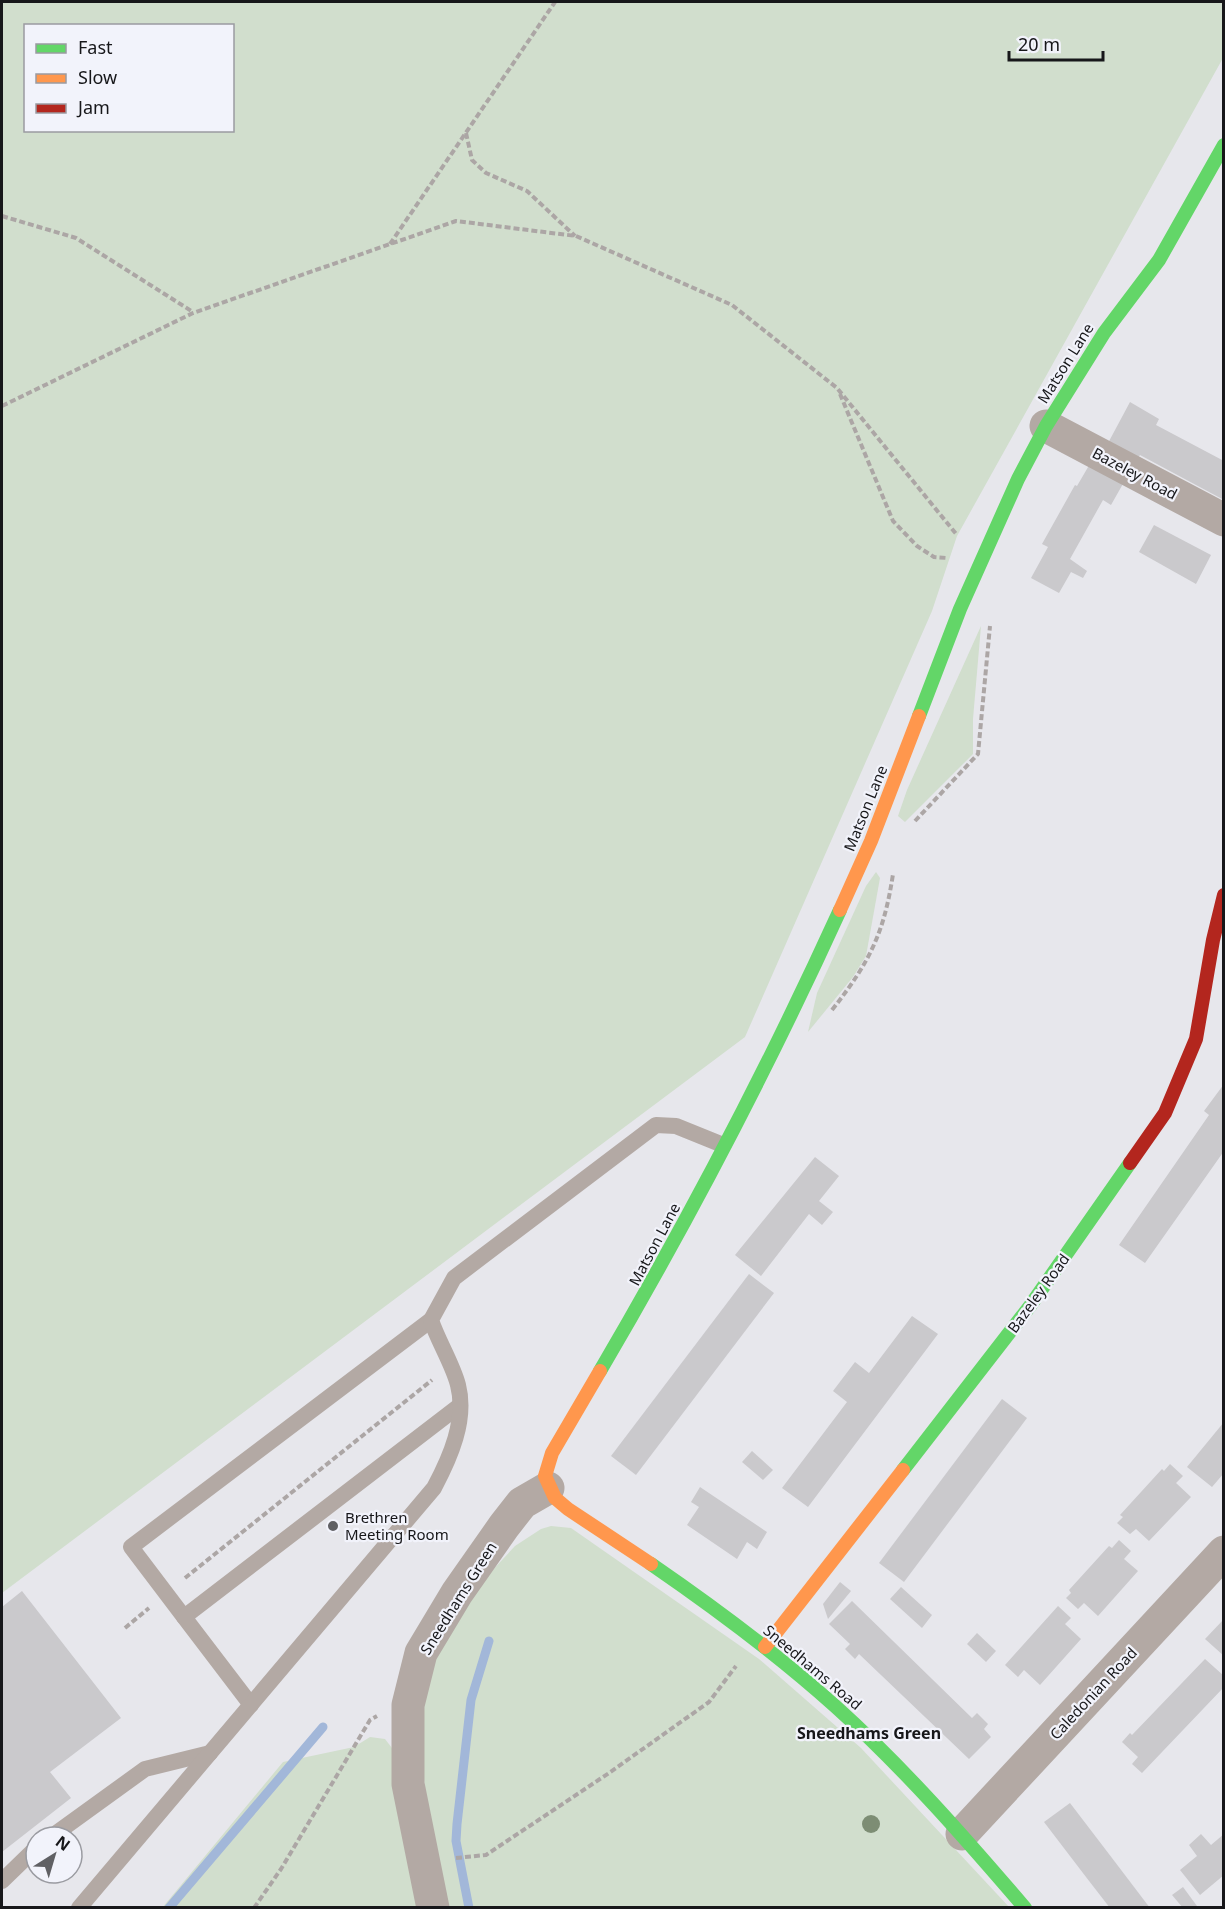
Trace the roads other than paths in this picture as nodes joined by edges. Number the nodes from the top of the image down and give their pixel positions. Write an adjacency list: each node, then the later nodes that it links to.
1 (1224, 145): 2 (street, Matson Lane)
2 (1046, 426): 3 (street, Bazeley Road); 5 (street, Matson Lane)
3 (1224, 520)
4 (1224, 895): 11 (street, Bazeley Road)
5 (723, 1144): 6 (lane); 8 (street, Matson Lane)
6 (431, 1320): 7 (lane); 10 (lane)
7 (459, 1406): 10 (lane); 12 (lane)
8 (548, 1488): 11 (street, Sneedhams Road); 19 (street, Sneedhams Green)
9 (1224, 1552): 15 (street, Caledonian Road)
10 (184, 1617): 12 (lane)
11 (765, 1647): 15 (street, Sneedhams Road)
12 (251, 1704): 13 (lane)
13 (210, 1753): 14 (lane); 18 (lane)
14 (68, 1825)
15 (962, 1834): 20 (street, Sneedhams Road)
16 (24, 1860): 17 (lane)
17 (2, 1881)
18 (79, 1908)
19 (433, 1908)
20 (1025, 1908)

